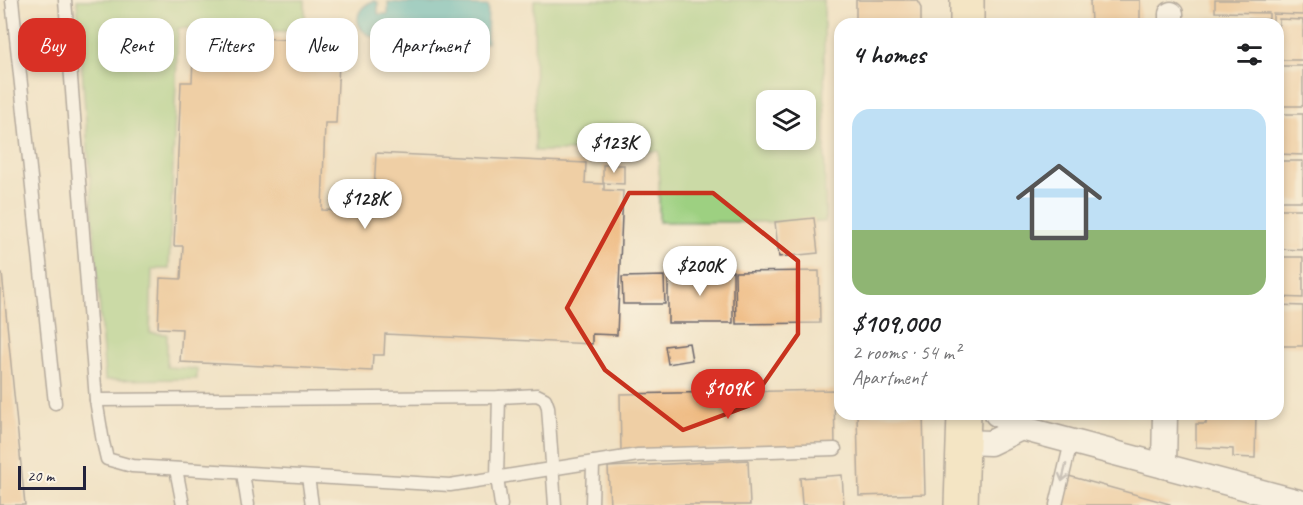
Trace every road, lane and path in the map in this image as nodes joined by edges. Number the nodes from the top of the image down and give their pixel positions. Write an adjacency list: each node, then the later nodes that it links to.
1 (12, 0): 7 (lane)
2 (65, 0): 6 (lane)
3 (967, 0): 4 (main road)
4 (967, 18)
5 (500, 397): 6 (lane); 17 (lane); 20 (lane)
6 (96, 400): 16 (lane)
7 (55, 403)
8 (1007, 420): 11 (street)
9 (1165, 420): 15 (street)
10 (964, 428): 11 (street); 28 (main road)
11 (1021, 428): 12 (street)
12 (1071, 442): 15 (street); 29 (lane, one-way to 29)
13 (836, 449): 14 (lane)
14 (592, 462): 17 (lane); 27 (lane)
15 (1164, 466): 21 (street)
16 (176, 469): 18 (lane); 22 (lane)
17 (551, 469): 20 (lane); 26 (lane)
18 (243, 473): 19 (lane); 23 (lane)
19 (308, 477): 20 (lane); 24 (lane)
20 (497, 477): 25 (lane)
21 (1303, 503)
22 (183, 505)
23 (248, 505)
24 (312, 505)
25 (501, 505)
26 (555, 505)
27 (592, 505)
28 (961, 505)
29 (1056, 505)

